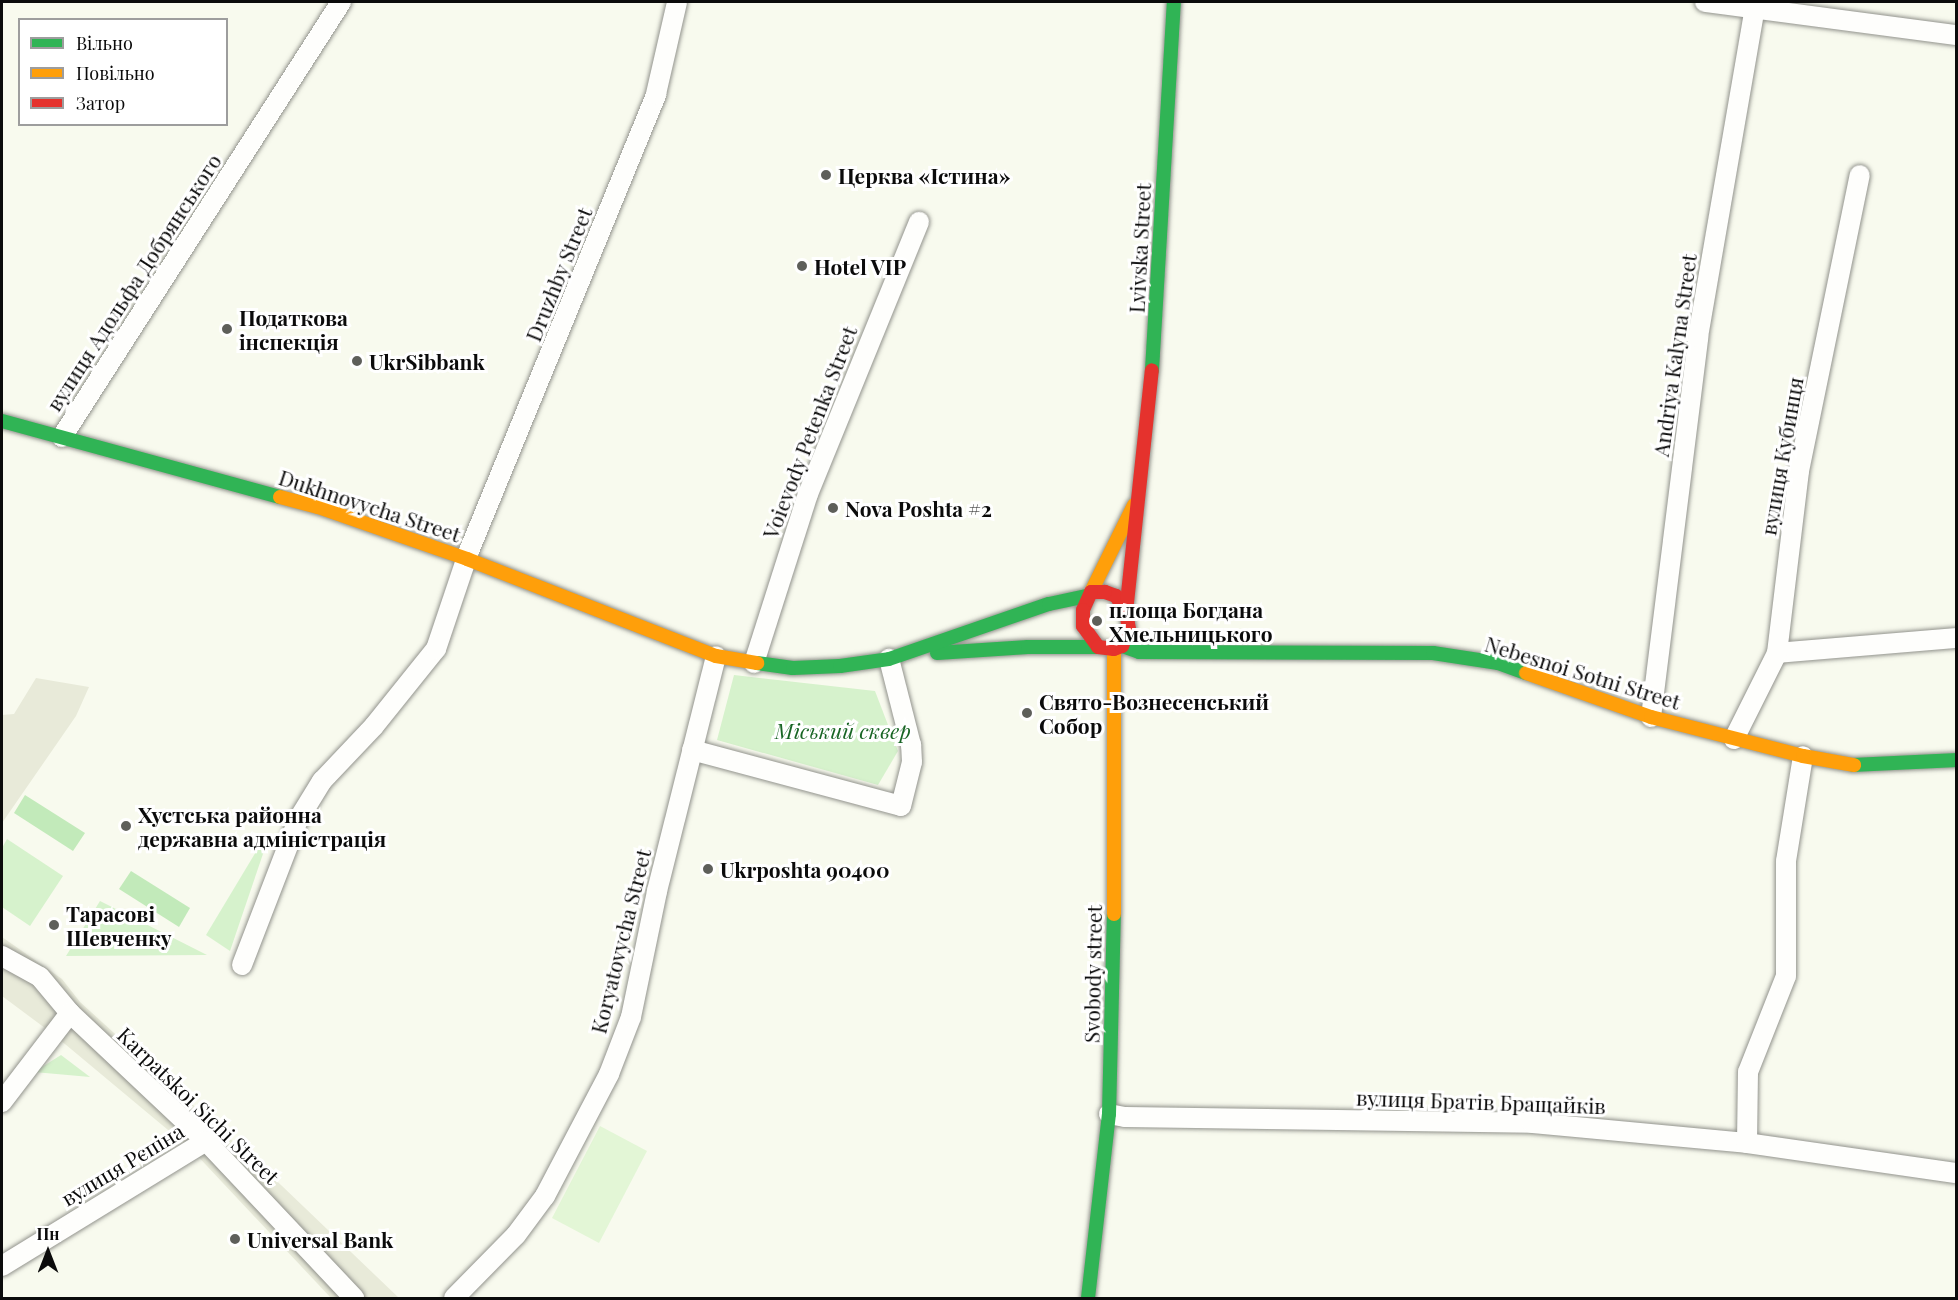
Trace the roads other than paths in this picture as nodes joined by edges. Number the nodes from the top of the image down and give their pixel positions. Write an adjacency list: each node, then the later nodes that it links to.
1 (341, 2): 10 (street, вулиця Адольфа Добрянського)
2 (678, 2): 12 (street, Druzhby Street)
3 (1174, 2): 11 (main road, Lvivska Street)
4 (1705, 2): 5 (street)
5 (1756, 5): 6 (street); 22 (street, Andriya Kalyna Street)
6 (1956, 36)
7 (1860, 175): 18 (street, вулиця Кубинця)
8 (919, 222): 21 (street, Voievody Petenka Street)
9 (2, 421): 10 (main road, Dukhnovycha Street)
10 (62, 437): 12 (main road, Dukhnovycha Street)
11 (1139, 497): 13 (main road, Lvivska Street); 14 (main road, Lvivska Street)
12 (467, 559): 19 (main road, Dukhnovycha Street); 28 (street, Druzhby Street)
13 (1089, 594): 14 (main road); 16 (main road); 20 (main road)
14 (1126, 612): 17 (main road)
15 (1956, 638): 18 (street)
16 (1098, 647): 17 (main road); 20 (main road)
17 (1118, 648): 22 (main road, Nebesnoi Sotni Street); 31 (main road, Svobody street)
18 (1777, 653): 23 (street, вулиця Кубинця)
19 (716, 656): 21 (main road); 24 (street, Koryatovycha Street)
20 (896, 657): 21 (main road); 24 (street)
21 (754, 663)
22 (1652, 717): 23 (main road, Nebesnoi Sotni Street)
23 (1734, 738): 25 (main road, Nebesnoi Sotni Street)
24 (692, 750): 37 (street, Koryatovycha Street)
25 (1803, 756): 26 (main road, Nebesnoi Sotni Street); 33 (street)
26 (1956, 760)
27 (2, 956): 29 (street, Karpatskoi Sichi Street)
28 (242, 965)
29 (70, 1013): 30 (street); 32 (street, Karpatskoi Sichi Street)
30 (2, 1102)
31 (1109, 1114): 33 (street, вулиця Братів Бращайків); 38 (main road, Svobody street)
32 (206, 1141): 35 (street, вулиця Рєпіна); 36 (street, Karpatskoi Sichi Street)
33 (1747, 1143): 34 (street, вулиця Братів Бращайків)
34 (1956, 1173)
35 (2, 1266)
36 (354, 1299)
37 (454, 1299)
38 (1088, 1299)

